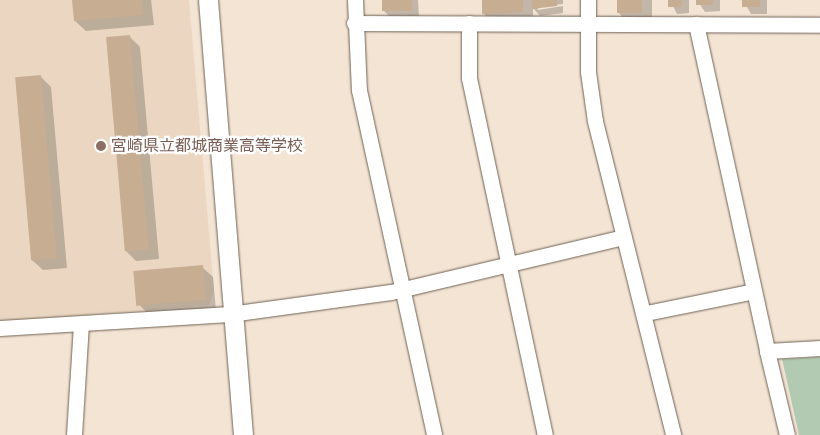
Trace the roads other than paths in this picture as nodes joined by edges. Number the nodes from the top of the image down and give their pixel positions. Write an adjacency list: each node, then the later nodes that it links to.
1 (208, 0): 14 (street)
2 (355, 0): 4 (street)
3 (588, 0): 7 (street)
4 (354, 23): 5 (street); 11 (street)
5 (468, 23): 7 (street); 10 (street)
6 (696, 24): 7 (street); 8 (street); 12 (street)
7 (588, 25): 9 (street)
8 (820, 25)
9 (624, 237): 10 (street); 13 (street)
10 (508, 262): 11 (street); 22 (street)
11 (401, 289): 14 (street); 21 (street)
12 (754, 291): 13 (street); 18 (street)
13 (646, 313): 23 (street)
14 (230, 314): 15 (street); 20 (street)
15 (82, 324): 16 (street); 19 (street)
16 (0, 328)
17 (820, 348): 18 (street)
18 (767, 351): 24 (street)
19 (74, 435)
20 (243, 435)
21 (434, 435)
22 (545, 435)
23 (673, 435)
24 (788, 435)

